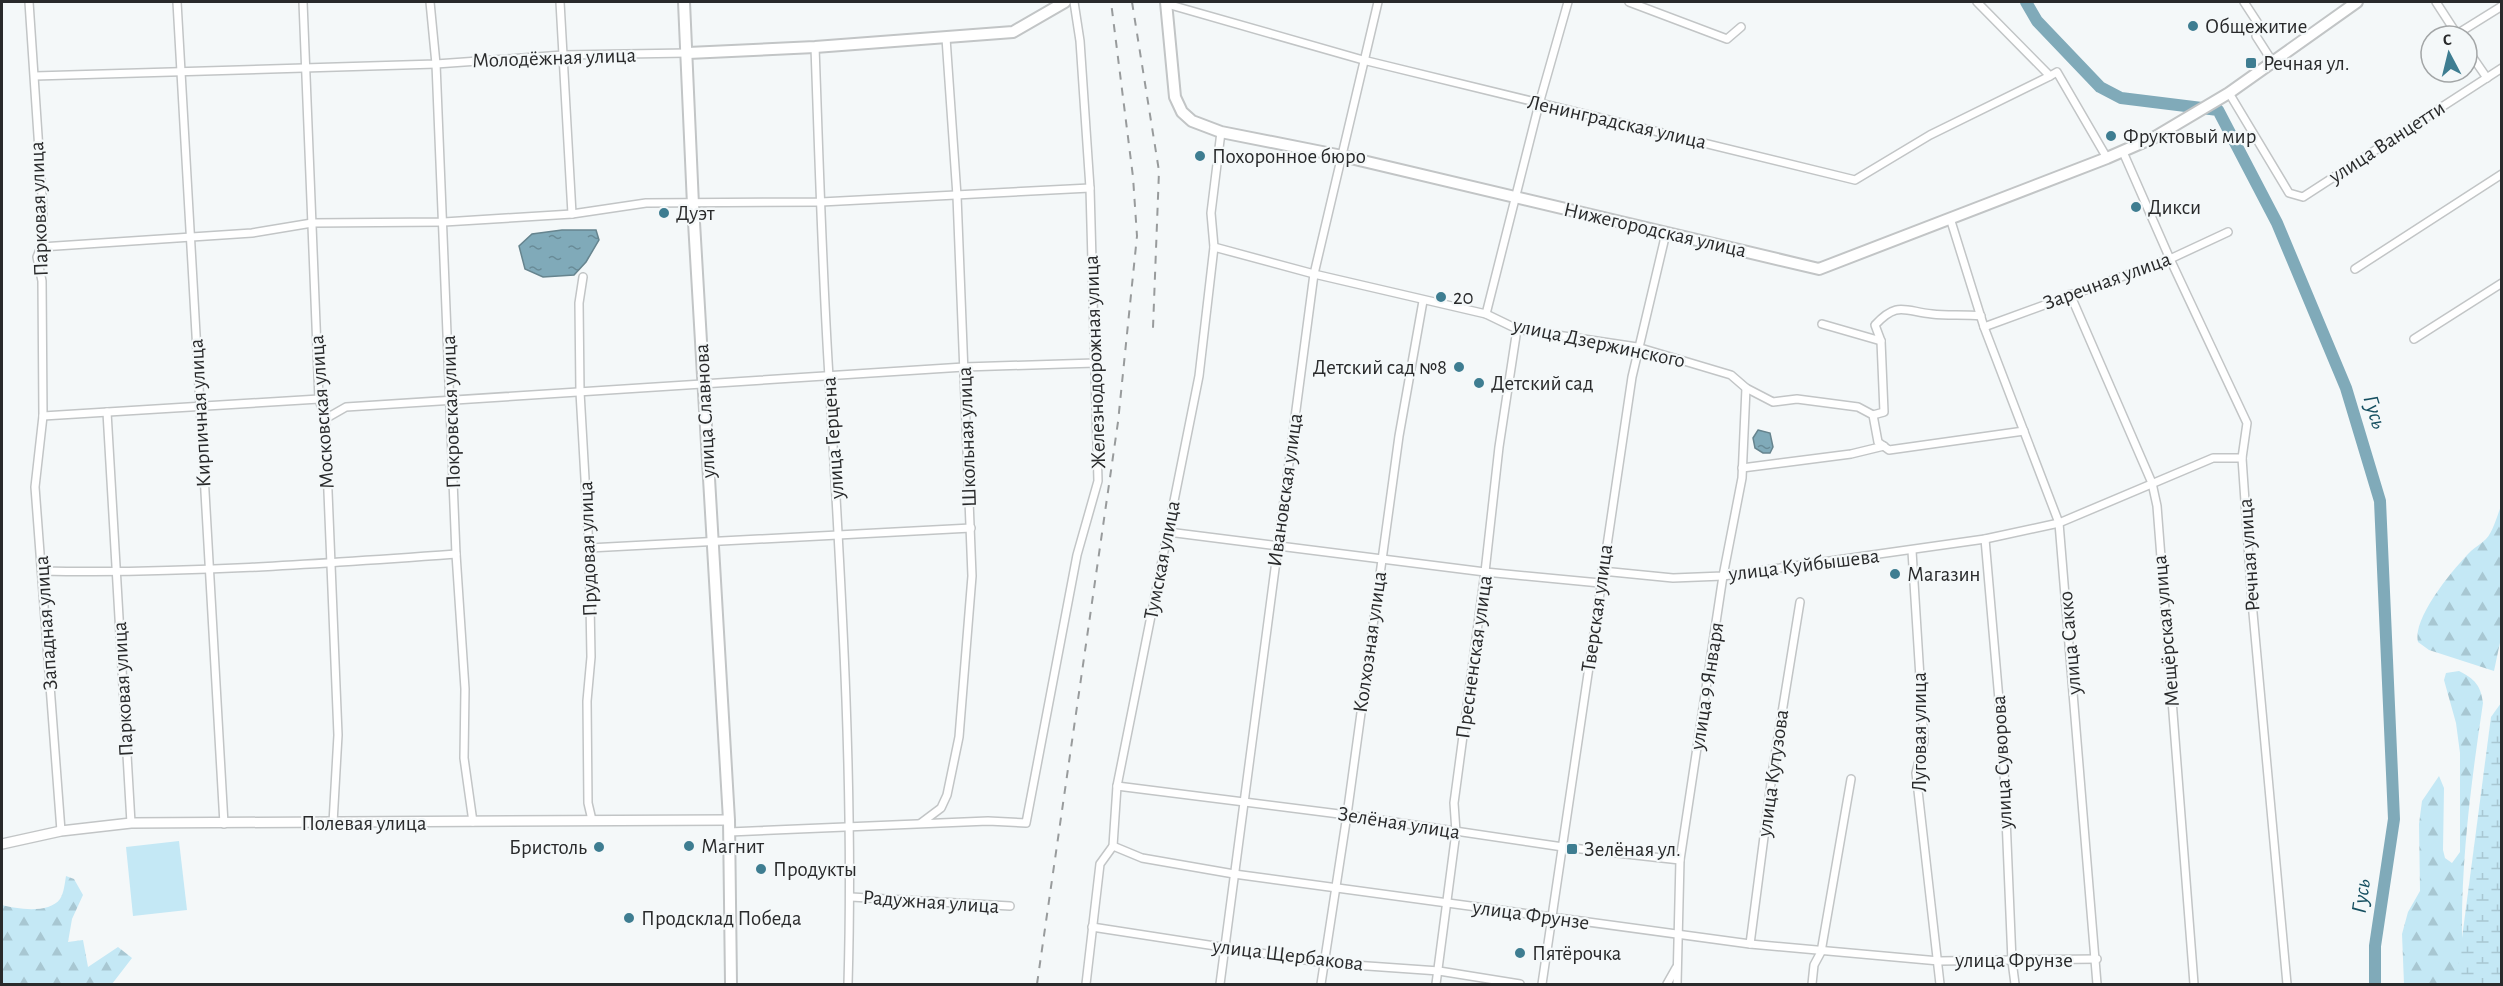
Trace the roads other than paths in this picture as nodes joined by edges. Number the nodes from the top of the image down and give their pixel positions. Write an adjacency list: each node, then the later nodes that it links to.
1 (29, 2): 32 (street, Парковая улица)
2 (177, 2): 31 (street, Кирпичная улица)
3 (303, 2): 30 (street, Московская улица)
4 (430, 2): 27 (street, Покровская улица)
5 (560, 2): 24 (street)
6 (684, 2): 23 (main road, улица Славнова)
7 (1074, 2): 42 (street, Железнодорожная улица)
8 (1378, 2): 25 (street, Ивановская улица)
9 (1568, 2): 36 (street)
10 (1629, 2): 20 (street)
11 (1977, 2): 33 (street)
12 (2244, 2): 26 (street)
13 (2357, 2): 26 (main road, Нижегородская улица)
14 (2436, 2): 18 (street)
15 (1060, 3): 21 (main road, Молодёжная улица)
16 (1166, 3): 25 (street, Ленинградская улица); 37 (main road, Нижегородская улица)
17 (2502, 6): 19 (street)
18 (2451, 24)
19 (2475, 24)
20 (1741, 27)
21 (946, 38): 22 (main road, Молодёжная улица); 43 (street, Школьная улица)
22 (815, 47): 23 (main road, Молодёжная улица); 45 (street, улица Герцена)
23 (688, 53): 24 (street, Молодёжная улица); 46 (main road, улица Славнова)
24 (563, 55): 27 (street, Молодёжная улица); 47 (street)
25 (1363, 60): 36 (street, Ленинградская улица); 39 (street, Ивановская улица)
26 (2272, 61): 35 (main road, Нижегородская улица)
27 (436, 64): 30 (street, Молодёжная улица); 49 (street, Покровская улица)
28 (2479, 66): 34 (street)
29 (2502, 68): 34 (street, улица Ванцетти)
30 (305, 69): 31 (street, Молодёжная улица); 50 (street, Московская улица)
31 (181, 72): 32 (street, Молодёжная улица); 53 (street, Кирпичная улица)
32 (35, 76): 54 (street, Парковая улица)
33 (2050, 76): 36 (street, Ленинградская улица); 40 (street)
34 (2487, 78): 35 (street, улица Ванцетти)
35 (2229, 93): 38 (main road, Нижегородская улица)
36 (1539, 104): 44 (street)
37 (1221, 132): 39 (main road, Нижегородская улица); 55 (street, Тумская улица)
38 (2123, 152): 40 (main road, Нижегородская улица); 56 (street, Речная улица)
39 (1342, 156): 44 (main road, Нижегородская улица); 58 (street, Ивановская улица)
40 (2107, 158): 48 (main road, Нижегородская улица)
41 (2502, 174): 57 (street)
42 (1090, 188): 43 (street); 71 (street, Железнодорожная улица)
43 (957, 196): 45 (street); 72 (street, Школьная улица)
44 (1515, 196): 52 (main road, Нижегородская улица); 63 (street)
45 (821, 202): 46 (street); 73 (street, улица Герцена)
46 (693, 205): 47 (street); 74 (main road, улица Славнова)
47 (572, 214): 49 (street)
48 (1950, 219): 52 (main road, Нижегородская улица); 64 (street, улица Сакко)
49 (444, 222): 50 (street); 78 (street, Покровская улица)
50 (312, 223): 53 (street); 77 (street, Московская улица)
51 (2228, 232): 56 (street, Заречная улица)
52 (1666, 233): 70 (street, Тверская улица)
53 (191, 238): 54 (street); 79 (street, Кирпичная улица)
54 (41, 247): 82 (street, Парковая улица)
55 (1214, 247): 58 (street, улица Дзержинского); 91 (street, Тумская улица)
56 (2170, 259): 61 (street, Заречная улица); 86 (street, Речная улица)
57 (2355, 269)
58 (1314, 274): 62 (street, улица Дзержинского); 95 (street, Ивановская улица)
59 (583, 278): 76 (street, Прудовая улица)
60 (2502, 283): 68 (street)
61 (2070, 294): 66 (street, Заречная улица); 88 (street, Мещёрская улица)
62 (1423, 301): 63 (street, улица Дзержинского); 99 (street, Колхозная улица)
63 (1486, 314): 67 (street, улица Дзержинского)
64 (1981, 316): 66 (street, улица Сакко); 69 (street)
65 (1822, 324): 69 (street)
66 (1984, 327): 84 (street, улица Сакко)
67 (1517, 329): 70 (street, улица Дзержинского); 104 (street, Пресненская улица)
68 (2414, 339)
69 (1881, 341): 81 (street)
70 (1637, 347): 75 (street, улица Дзержинского); 103 (street, Тверская улица)
71 (1095, 363): 72 (street); 119 (street, Железнодорожная улица)
72 (964, 367): 73 (street); 90 (street, Школьная улица)
73 (829, 375): 74 (street); 92 (street, улица Герцена)
74 (704, 382): 76 (street); 94 (main road, улица Славнова)
75 (1746, 388): 81 (street, улица Дзержинского); 87 (street, улица 9 Января)
76 (580, 392): 78 (street); 96 (street, Прудовая улица)
77 (320, 399): 79 (street); 83 (street, Московская улица)
78 (451, 400): 83 (street); 98 (street, Покровская улица)
79 (198, 405): 80 (street); 101 (street, Кирпичная улица)
80 (106, 412): 82 (street); 105 (street, Парковая улица)
81 (1874, 415): 85 (street)
82 (44, 416): 102 (street, Западная улица)
83 (325, 419): 100 (street, Московская улица)
84 (2024, 431): 85 (street); 89 (street, улица Сакко)
85 (1884, 446): 87 (street)
86 (2242, 458): 88 (street, улица Куйбышева); 160 (street, Речная улица)
87 (1742, 468): 106 (street, улица 9 Января)
88 (2152, 483): 89 (street, улица Куйбышева); 159 (street, Мещёрская улица)
89 (2059, 524): 93 (street, улица Куйбышева); 139 (street, улица Сакко)
90 (970, 528): 92 (street); 119 (street, Школьная улица)
91 (1168, 532): 95 (street); 110 (street, Тумская улица)
92 (840, 537): 94 (street); 120 (street, улица Герцена)
93 (1985, 539): 97 (street, улица Куйбышева); 141 (street, улица Суворова)
94 (712, 540): 96 (street); 114 (main road, улица Славнова)
95 (1278, 547): 99 (street); 111 (street, Ивановская улица)
96 (590, 548): 113 (street, Прудовая улица)
97 (1911, 551): 106 (street, улица Куйбышева); 140 (street, Луговая улица)
98 (456, 554): 100 (street); 115 (street, Покровская улица)
99 (1382, 557): 104 (street); 112 (street, Колхозная улица)
100 (330, 563): 101 (street); 117 (street, Московская улица)
101 (211, 567): 105 (street); 118 (street, Кирпичная улица)
102 (42, 571): 105 (street); 121 (street, Западная улица)
103 (1602, 571): 106 (street, улица Куйбышева); 107 (street, Тверская улица)
104 (1485, 572): 107 (street); 123 (street, Пресненская улица)
105 (117, 573): 116 (street, Парковая улица)
106 (1724, 576): 127 (street, улица 9 Января)
107 (1600, 583): 126 (street, Тверская улица)
108 (1800, 602): 136 (street, улица Кутузова)
109 (1851, 779): 138 (street)
110 (1117, 786): 111 (street, Зелёная улица); 125 (street, Тумская улица)
111 (1245, 803): 112 (street, Зелёная улица); 128 (street, Ивановская улица)
112 (1347, 815): 123 (street, Зелёная улица); 129 (street, Колхозная улица)
113 (592, 820): 114 (street, Полевая улица); 115 (street, Полевая улица)
114 (729, 820): 122 (main road, улица Славнова)
115 (474, 822): 117 (street, Полевая улица)
116 (131, 823): 118 (street, Полевая улица); 121 (street, Полевая улица)
117 (333, 823): 118 (street, Полевая улица)
118 (224, 824)
119 (920, 824): 120 (street)
120 (851, 828): 122 (street); 130 (street, улица Герцена)
121 (61, 831): 124 (street, Полевая улица)
122 (729, 832): 145 (main road, улица Славнова)
123 (1456, 832): 126 (street, Зелёная улица); 131 (street, Пресненская улица)
124 (2, 844)
125 (1113, 846): 128 (street, улица Фрунзе); 134 (street, Тумская улица)
126 (1563, 847): 127 (street, Зелёная улица); 133 (street, Тверская улица)
127 (1680, 860): 135 (street, улица 9 Января)
128 (1234, 874): 129 (street, улица Фрунзе); 137 (street, Ивановская улица)
129 (1337, 889): 131 (street, улица Фрунзе); 142 (street, Колхозная улица)
130 (851, 897): 132 (street, Радужная улица); 146 (street, улица Герцена)
131 (1447, 903): 133 (street, улица Фрунзе); 144 (street, Пресненская улица)
132 (1010, 906)
133 (1553, 919): 135 (street, улица Фрунзе); 152 (street, Тверская улица)
134 (1092, 927): 137 (street, улица Щербакова); 147 (street, Тумская улица)
135 (1678, 936): 136 (street, улица Фрунзе); 143 (street, улица 9 Января)
136 (1750, 944): 138 (street, улица Фрунзе)
137 (1224, 948): 142 (street, улица Щербакова); 148 (street, Ивановская улица)
138 (1821, 952): 140 (street, улица Фрунзе); 155 (street)
139 (2097, 959): 141 (street, улица Фрунзе); 158 (street, улица Сакко)
140 (1939, 961): 141 (street, улица Фрунзе); 156 (street, Луговая улица)
141 (2012, 962): 157 (street, улица Суворова)
142 (1325, 963): 144 (street, улица Щербакова); 149 (street, Колхозная улица)
143 (1677, 966): 153 (street); 154 (street, улица 9 Января)
144 (1439, 971): 150 (street, Пресненская улица); 151 (street, улица Щербакова)
145 (731, 984)
146 (848, 984)
147 (1086, 984)
148 (1220, 984)
149 (1321, 984)
150 (1436, 984)
151 (1520, 984)
152 (1542, 984)
153 (1667, 984)
154 (1677, 984)
155 (1812, 984)
156 (1940, 984)
157 (2015, 984)
158 (2097, 984)
159 (2194, 984)
160 (2287, 984)

